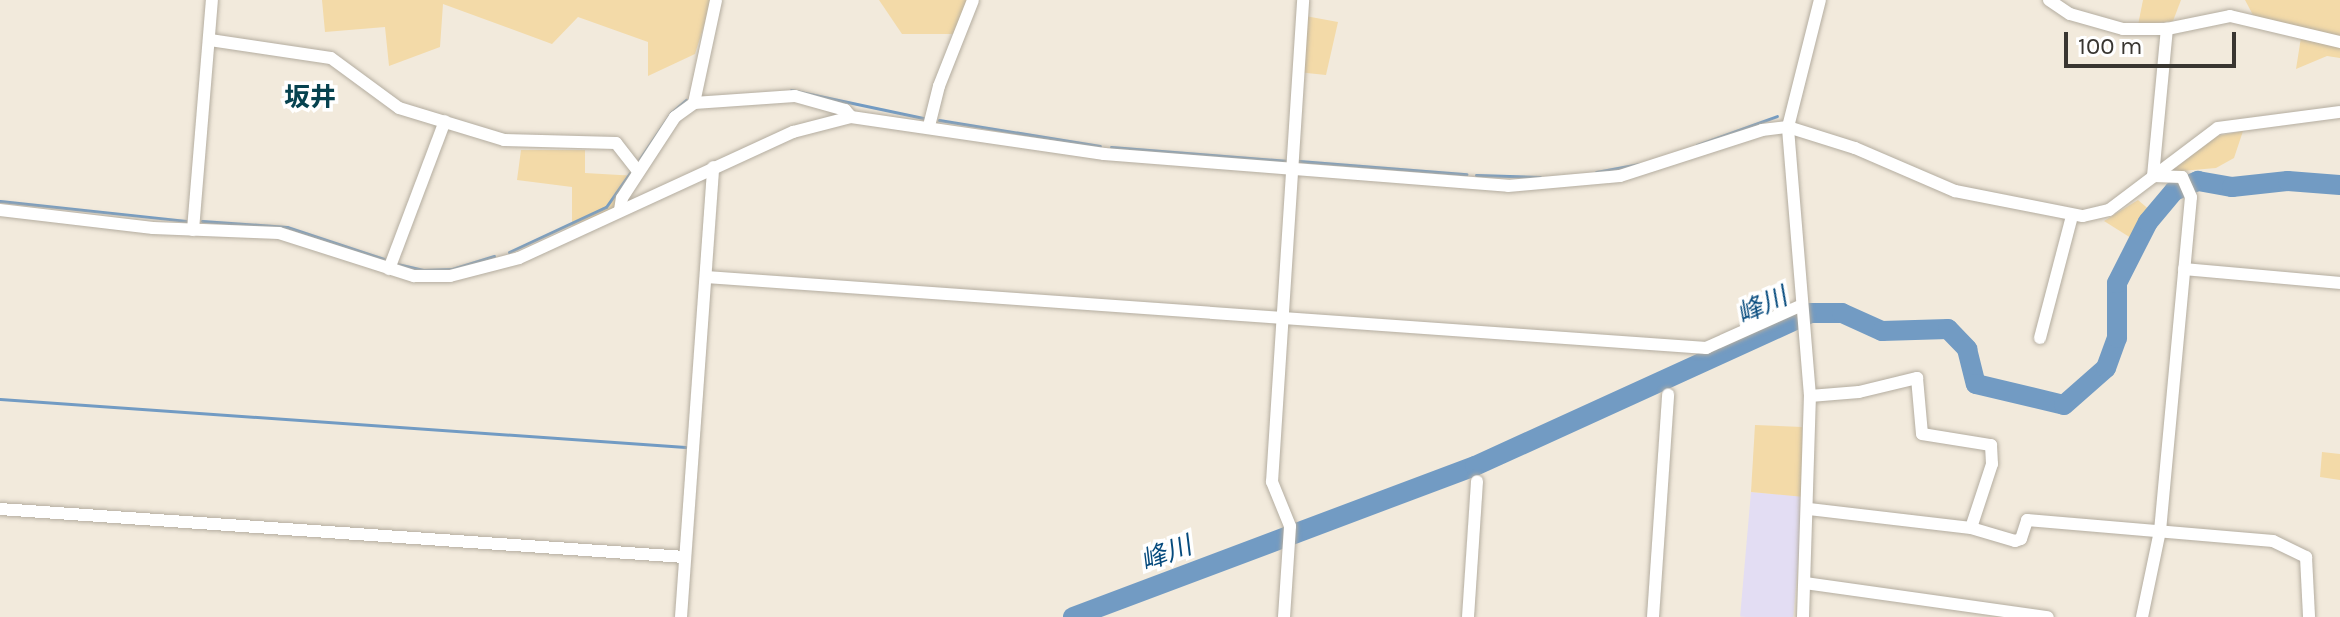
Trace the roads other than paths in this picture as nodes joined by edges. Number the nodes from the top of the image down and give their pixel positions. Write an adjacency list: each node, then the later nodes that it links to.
1 (212, 0): 8 (street)
2 (716, 0): 10 (street)
3 (973, 0): 14 (street)
4 (1303, 0): 17 (street)
5 (1820, 0): 15 (street)
6 (2049, 0): 7 (street)
7 (2167, 29): 9 (street); 19 (street)
8 (210, 40): 13 (street); 23 (street)
9 (2340, 42)
10 (694, 103): 12 (street); 18 (street)
11 (2340, 112): 19 (street)
12 (851, 117): 14 (street); 16 (street)
13 (445, 121): 18 (street); 24 (street)
14 (929, 126): 17 (street)
15 (1788, 127): 17 (street); 22 (street); 28 (street)
16 (713, 167): 21 (street); 26 (street)
17 (1293, 169): 29 (street)
18 (638, 171): 21 (street)
19 (2153, 176): 22 (street); 25 (street)
20 (0, 210): 23 (street)
21 (620, 210): 24 (street)
22 (2072, 216): 30 (street)
23 (193, 230): 24 (street)
24 (389, 269)
25 (2184, 269): 27 (street); 37 (street)
26 (706, 277): 29 (street); 38 (street)
27 (2340, 283)
28 (1802, 305): 29 (street); 32 (street)
29 (1283, 319): 41 (street)
30 (2040, 338)
31 (1668, 395): 43 (street)
32 (1810, 396): 35 (street); 36 (street)
33 (1477, 481): 42 (street)
34 (0, 509): 38 (street)
35 (1809, 509): 36 (street); 39 (street)
36 (1971, 528): 37 (street)
37 (2160, 531): 46 (street); 47 (street)
38 (685, 557): 40 (street)
39 (1805, 583): 44 (street); 45 (street)
40 (681, 617)
41 (1284, 617)
42 (1468, 617)
43 (1653, 617)
44 (1803, 617)
45 (2048, 617)
46 (2142, 617)
47 (2309, 617)

